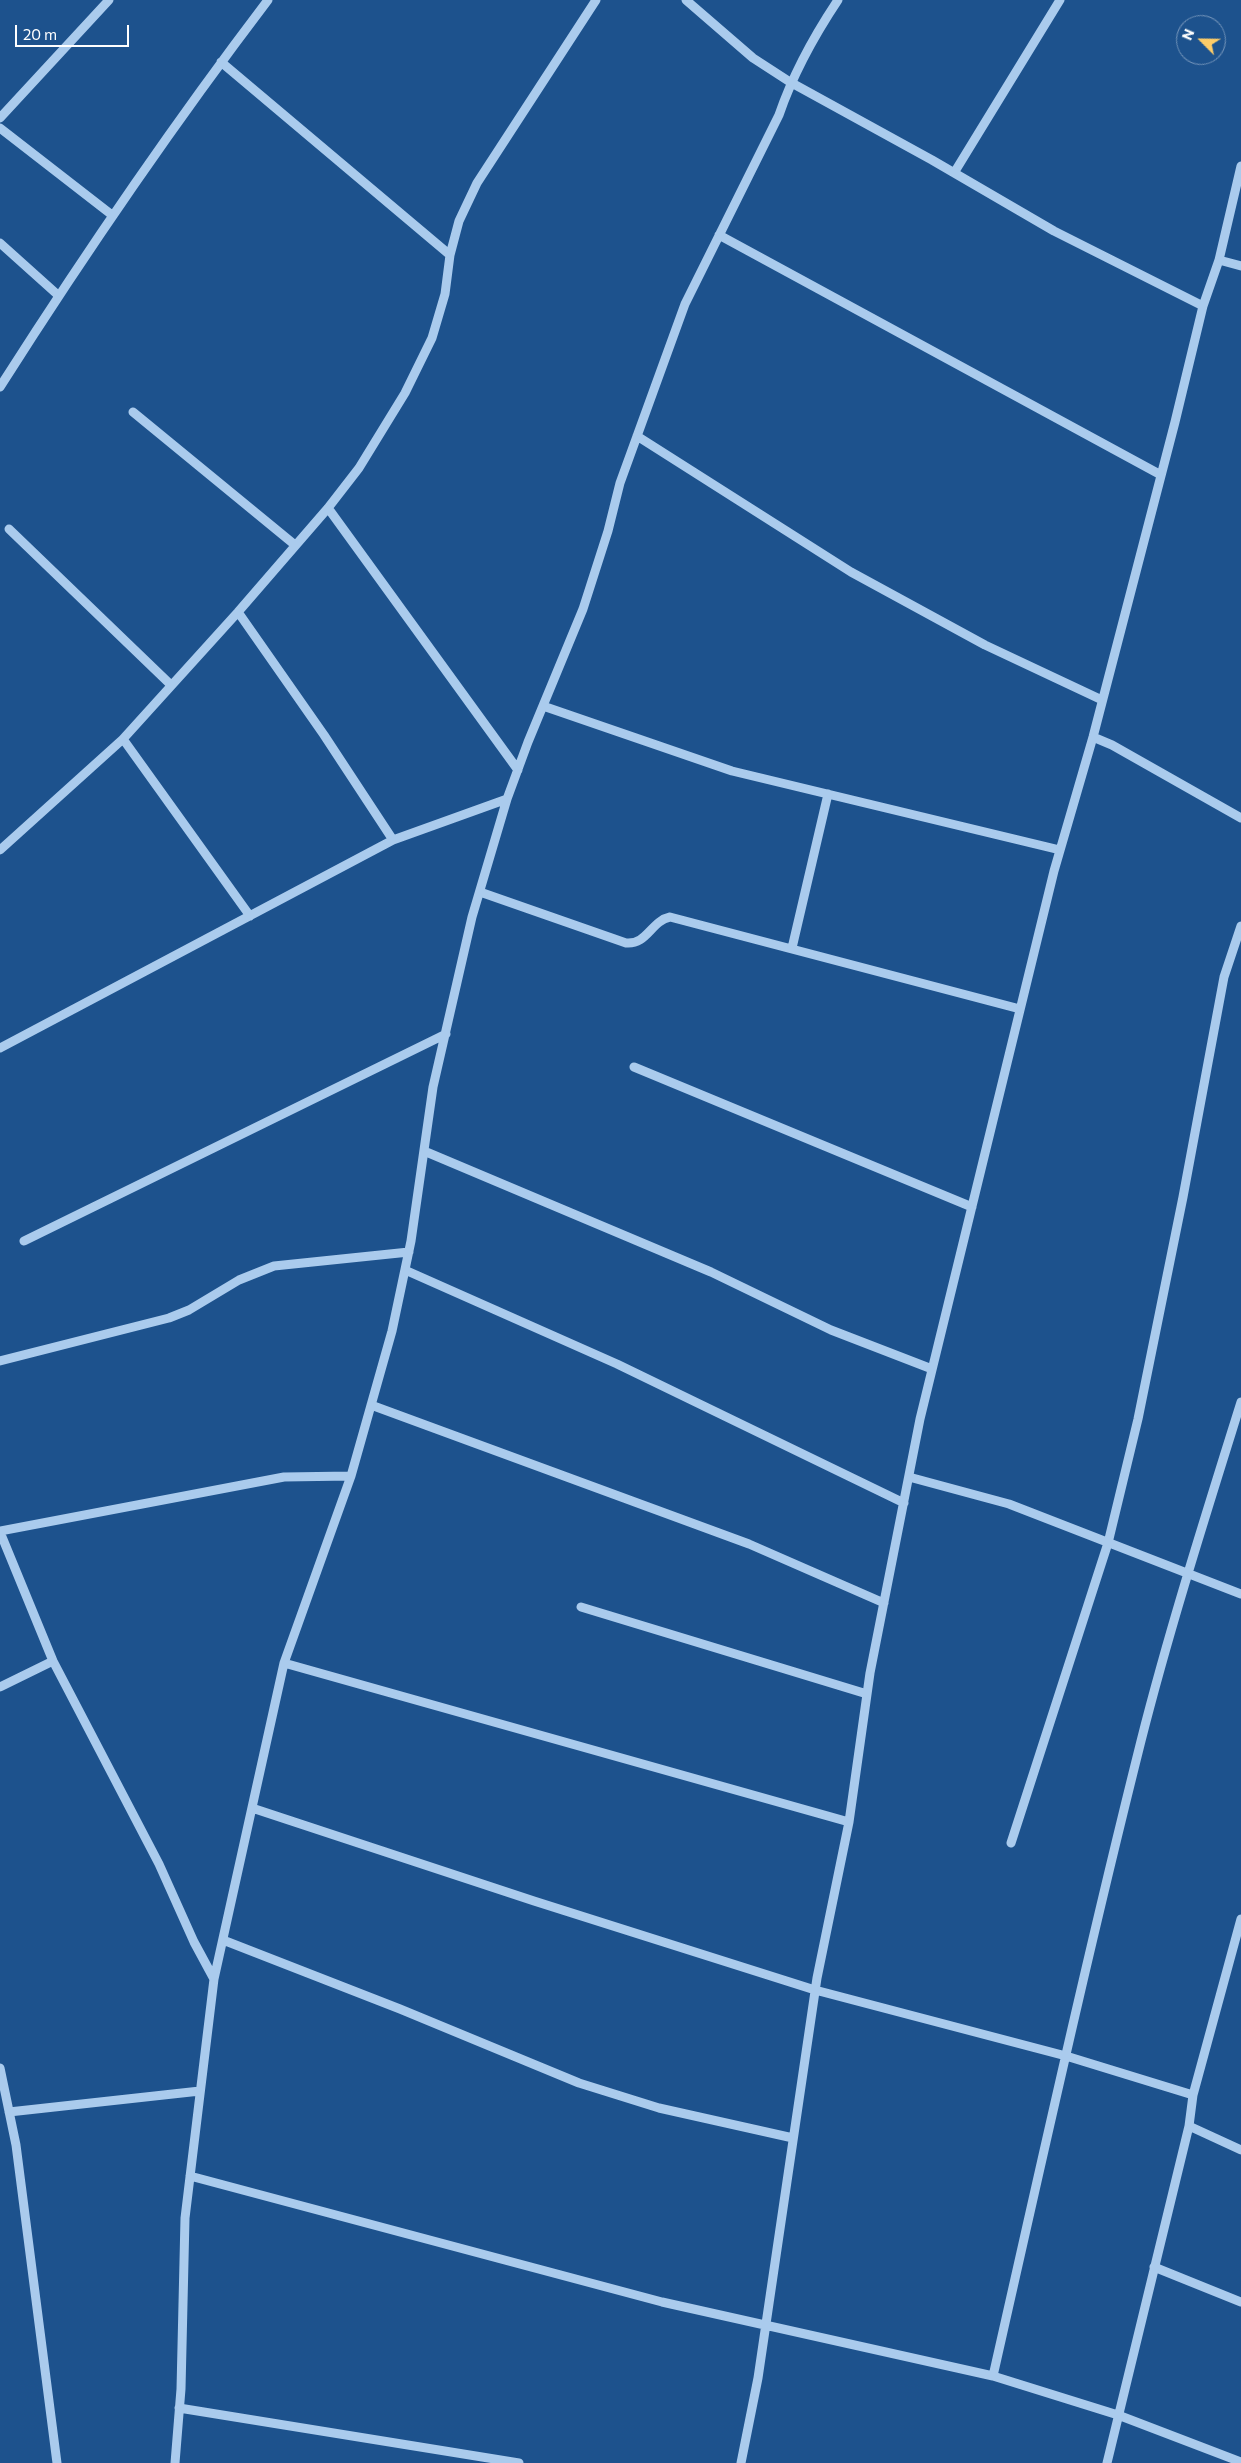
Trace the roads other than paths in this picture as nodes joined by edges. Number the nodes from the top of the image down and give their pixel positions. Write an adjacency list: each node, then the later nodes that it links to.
1 (109, 0): 9 (street)
2 (268, 0): 7 (street)
3 (596, 0): 16 (street)
4 (686, 0): 8 (street)
5 (838, 0): 8 (street)
6 (1060, 0): 12 (street)
7 (221, 62): 13 (street); 16 (street)
8 (790, 82): 12 (street); 14 (street)
9 (0, 118)
10 (0, 128): 13 (street)
11 (1241, 166): 17 (street)
12 (954, 173): 20 (street)
13 (112, 215): 19 (street)
14 (719, 235): 23 (street); 24 (street)
15 (0, 243): 19 (street)
16 (450, 255): 25 (street)
17 (1219, 260): 18 (street); 20 (street)
18 (1241, 266)
19 (59, 296): 21 (street)
20 (1203, 306): 24 (street)
21 (0, 388)
22 (133, 412): 27 (street)
23 (638, 436): 30 (street); 31 (street)
24 (1161, 476): 30 (street)
25 (328, 508): 27 (street); 34 (street)
26 (10, 529): 29 (street)
27 (295, 545): 28 (street)
28 (238, 612): 29 (street); 38 (street)
29 (171, 686): 33 (street)
30 (1102, 700): 32 (street)
31 (543, 706): 34 (street); 35 (street)
32 (1092, 737): 37 (street); 40 (street)
33 (123, 738): 39 (street); 42 (street)
34 (518, 770): 36 (street)
35 (828, 794): 40 (street); 44 (street)
36 (507, 799): 38 (street); 41 (street)
37 (1241, 818)
38 (393, 840): 42 (street)
39 (0, 850)
40 (1060, 850): 45 (street)
41 (480, 892): 44 (street); 46 (street)
42 (250, 916): 47 (street)
43 (1241, 926): 62 (street)
44 (792, 948): 45 (street)
45 (1020, 1009): 50 (street)
46 (446, 1034): 49 (street); 51 (street)
47 (0, 1048)
48 (634, 1067): 50 (street)
49 (424, 1151): 52 (street); 55 (street)
50 (972, 1207): 55 (street)
51 (24, 1242)
52 (409, 1252): 53 (street); 54 (street)
53 (405, 1270): 57 (street); 60 (street)
54 (0, 1361)
55 (932, 1369): 59 (street)
56 (1241, 1402): 63 (street)
57 (371, 1405): 58 (street); 65 (street)
58 (351, 1476): 61 (street); 68 (street)
59 (909, 1477): 60 (street); 62 (street)
60 (904, 1502): 65 (street)
61 (0, 1532): 67 (street)
62 (1108, 1543): 63 (street); 73 (street)
63 (1188, 1574): 64 (street); 78 (street)
64 (1241, 1594)
65 (884, 1603): 70 (street)
66 (581, 1607): 70 (street)
67 (53, 1661): 69 (street); 76 (street)
68 (284, 1663): 71 (street); 72 (street)
69 (0, 1687)
70 (867, 1694): 72 (street)
71 (252, 1808): 75 (street); 77 (street)
72 (848, 1822): 77 (street)
73 (1011, 1843)
74 (1241, 1919): 81 (street)
75 (223, 1940): 76 (street); 84 (street)
76 (214, 1979): 80 (street)
77 (815, 1990): 78 (street); 84 (street)
78 (1066, 2056): 81 (street); 90 (street)
79 (0, 2068): 82 (street)
80 (200, 2091): 82 (street); 86 (street)
81 (1193, 2095): 83 (street)
82 (9, 2112): 94 (street)
83 (1189, 2126): 85 (street); 87 (street)
84 (793, 2138): 89 (street)
85 (1241, 2150)
86 (190, 2176): 89 (street); 91 (street)
87 (1154, 2267): 88 (street); 92 (street)
88 (1241, 2302)
89 (766, 2326): 90 (street); 97 (street)
90 (993, 2376): 92 (street)
91 (179, 2408): 95 (street); 96 (street)
92 (1118, 2415): 93 (street); 98 (street)
93 (1241, 2462)
94 (56, 2463)
95 (174, 2463)
96 (519, 2463)
97 (741, 2463)
98 (1107, 2463)

